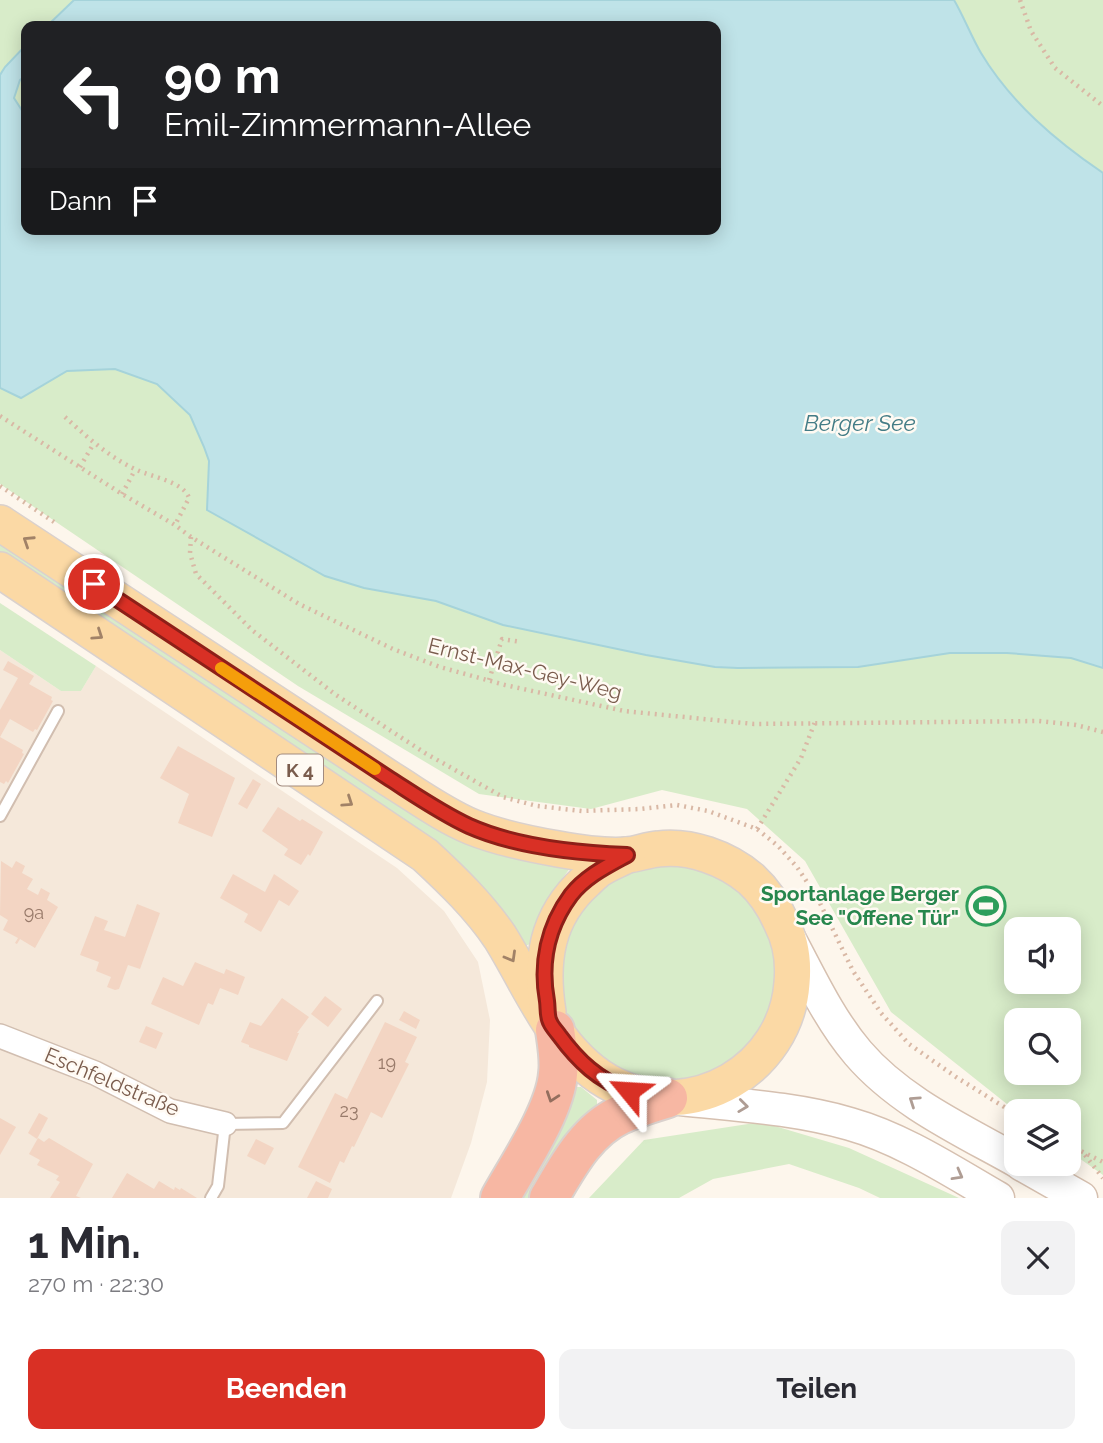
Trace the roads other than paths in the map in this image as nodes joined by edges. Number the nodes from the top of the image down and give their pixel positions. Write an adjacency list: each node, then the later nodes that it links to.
1 (0, 523): 5 (main road, K 4, one-way to 1)
2 (0, 570): 8 (main road, K 4, one-way to 8)
3 (58, 711): 4 (lane)
4 (0, 816)
5 (627, 855): 6 (main road, K 4); 8 (main road, K 4)
6 (788, 934): 10 (main road, K 4); 12 (main road, K 4, one-way to 6)
7 (377, 1001): 11 (lane)
8 (552, 1026): 10 (main road, K 4); 15 (highway, one-way to 15)
9 (0, 1036): 11 (street, Eschfeldstraße)
10 (672, 1098): 16 (highway); 17 (main road, K 4, one-way to 17)
11 (225, 1124): 14 (lane)
12 (1004, 1154)
13 (1042, 1176): 18 (main road, K 4)
14 (211, 1198)
15 (500, 1198)
16 (549, 1198)
17 (999, 1198)
18 (1082, 1198)

